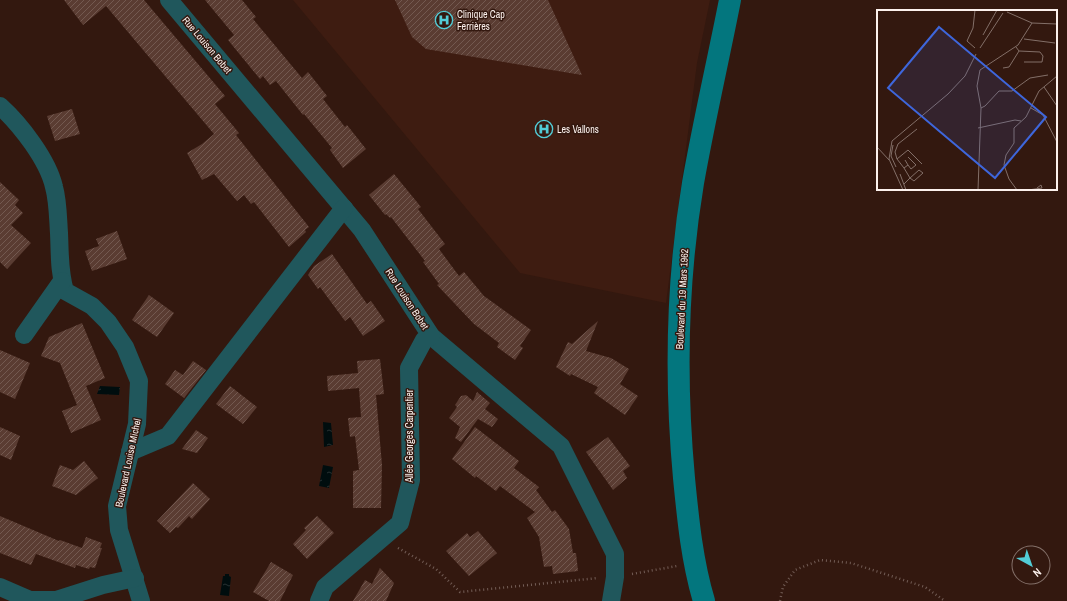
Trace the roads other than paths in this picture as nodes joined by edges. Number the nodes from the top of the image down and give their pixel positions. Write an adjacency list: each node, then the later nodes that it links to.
1 (169, 0): 4 (street, Rue Louison Bobet)
2 (730, 0): 14 (main road, Boulevard du 19 Mars 1962)
3 (0, 106): 5 (street)
4 (344, 208): 7 (street, Rue Louison Bobet); 8 (street)
5 (62, 281): 6 (street); 8 (street, Boulevard Louise Michel)
6 (24, 335)
7 (431, 336): 12 (street, Allée Georges Carpentier); 13 (street, Rue Louison Bobet)
8 (130, 452): 9 (street, Boulevard Louise Michel)
9 (135, 578): 10 (street); 11 (street, Boulevard Louise Michel)
10 (0, 587)
11 (141, 601)
12 (319, 601)
13 (612, 601)
14 (704, 601)

